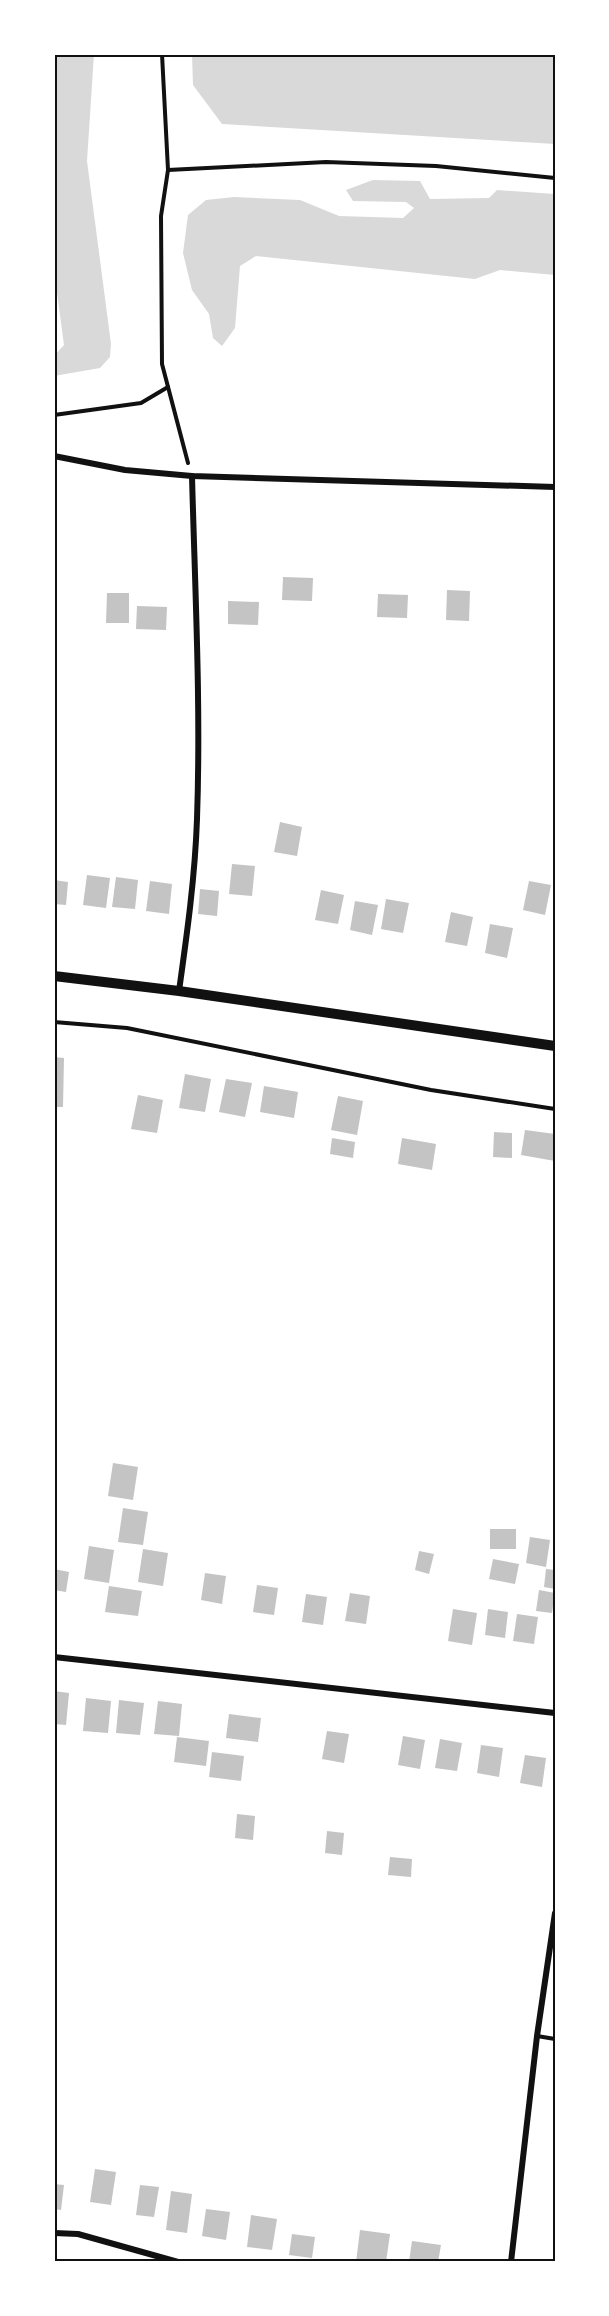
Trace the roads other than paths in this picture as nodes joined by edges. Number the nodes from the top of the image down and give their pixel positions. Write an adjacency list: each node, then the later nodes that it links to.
1 (54, 456): 2 (street)
2 (192, 476): 3 (street); 5 (street)
3 (555, 487)
4 (54, 976): 5 (street)
5 (179, 991): 6 (street)
6 (555, 1046)
7 (54, 1657): 8 (street)
8 (555, 1713)
9 (555, 1913): 10 (street)
10 (537, 2036): 11 (lane); 14 (street)
11 (555, 2039)
12 (54, 2233): 13 (street)
13 (178, 2262)
14 (511, 2262)

